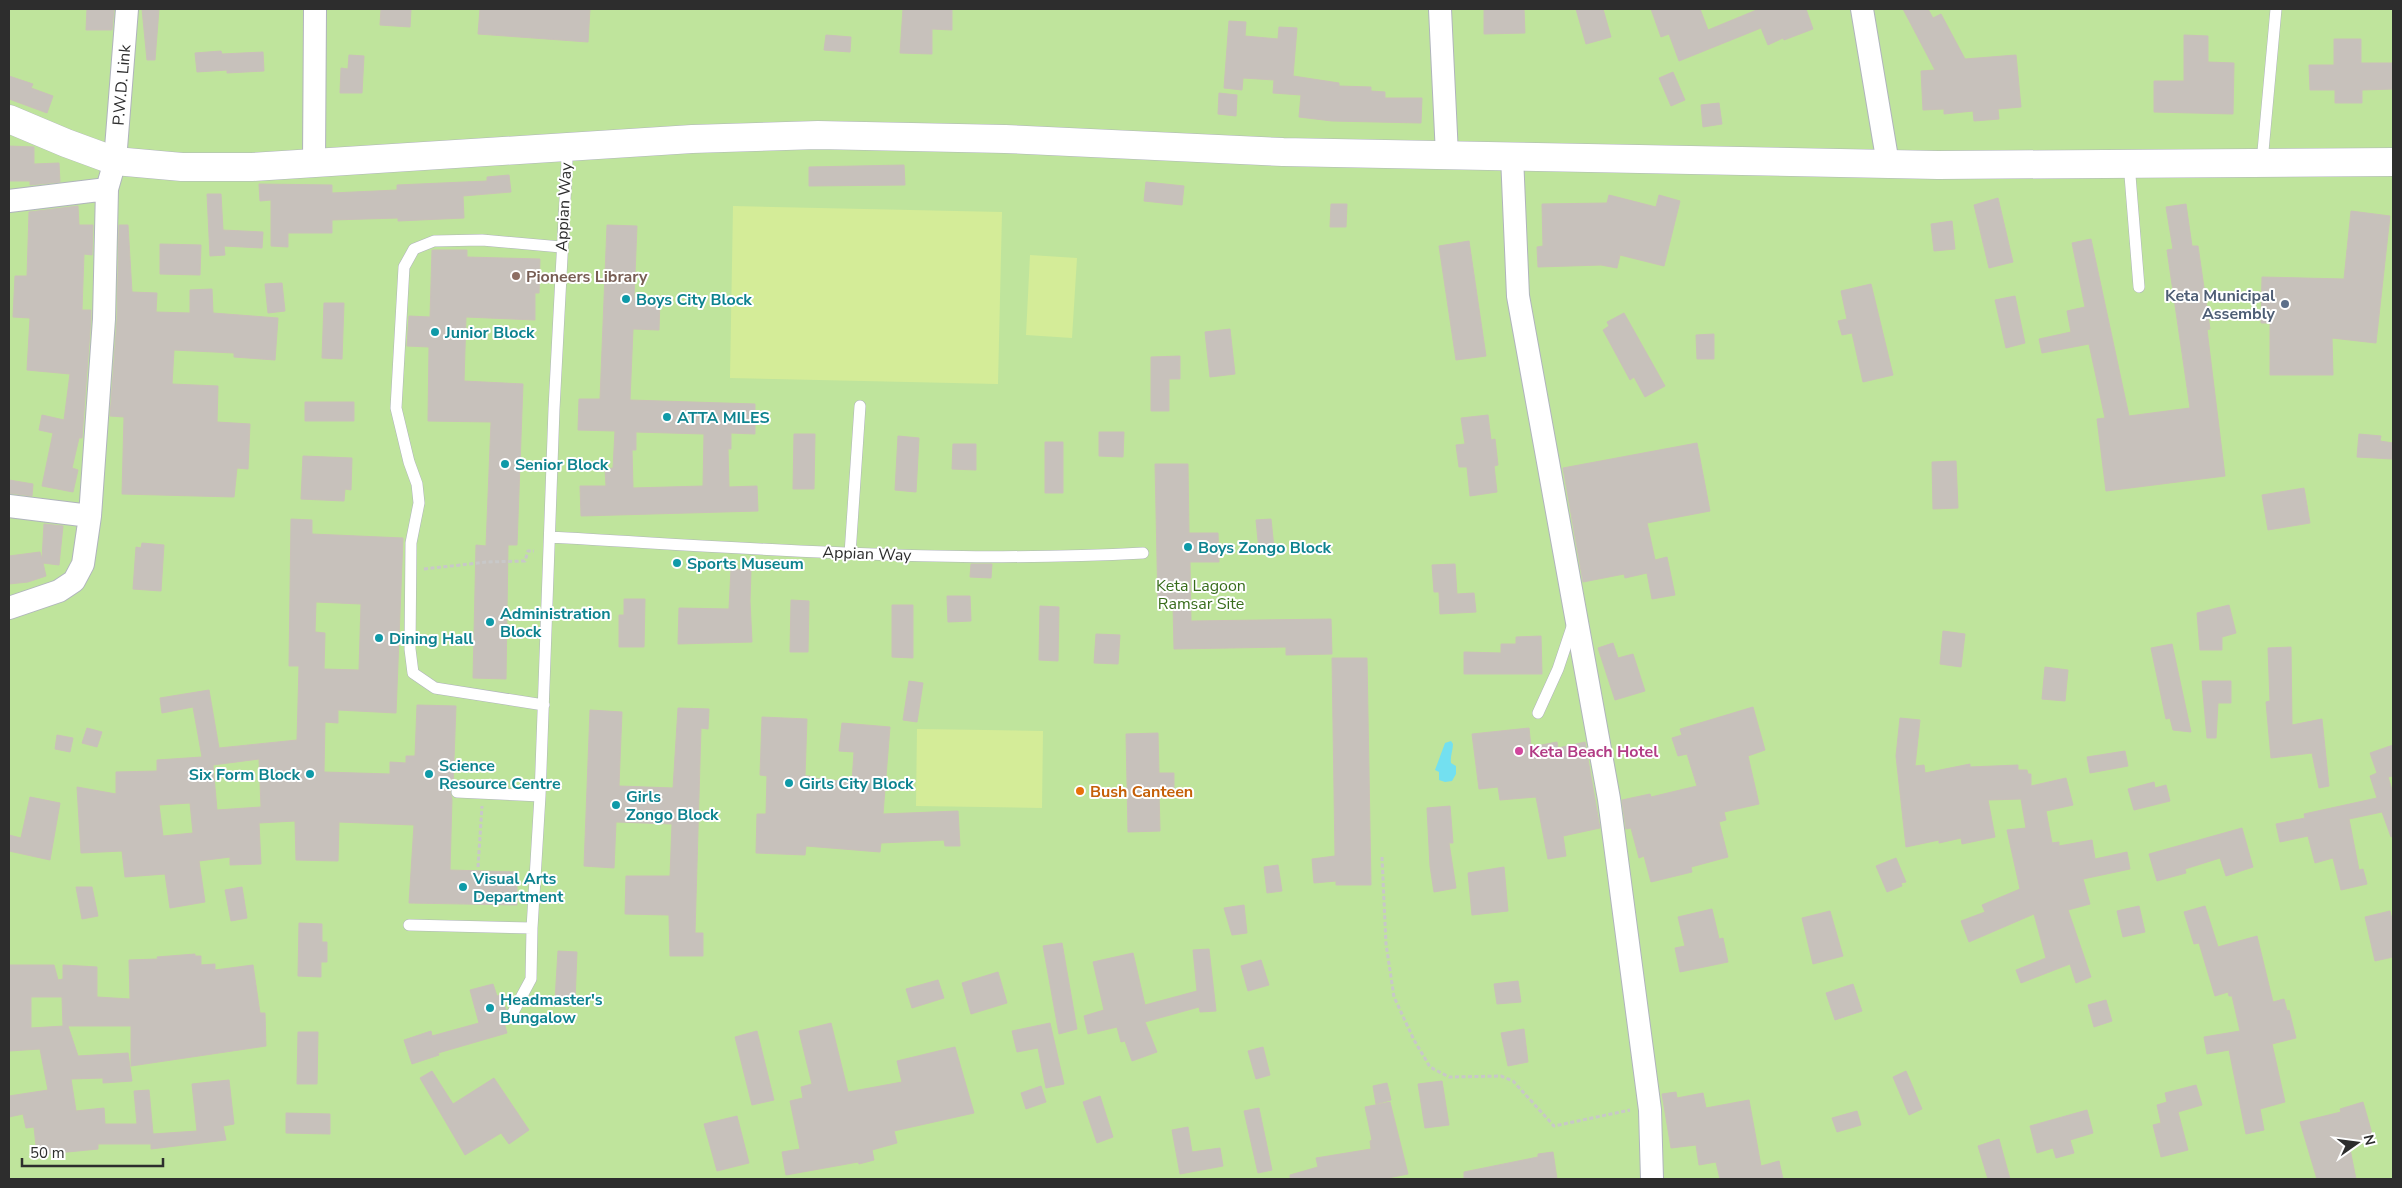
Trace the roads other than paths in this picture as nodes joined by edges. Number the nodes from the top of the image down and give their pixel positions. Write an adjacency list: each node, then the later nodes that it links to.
1 (127, 9): 10 (street, P.W.D. Link)
2 (315, 9): 11 (street)
3 (1440, 9): 8 (street)
4 (1862, 9): 15 (street)
5 (2276, 9): 12 (lane)
6 (9, 119): 10 (main road)
7 (564, 147): 8 (main road); 11 (main road); 18 (lane, Appian Way)
8 (1447, 155): 9 (main road)
9 (1512, 156): 15 (main road); 27 (street)
10 (115, 161): 11 (main road); 16 (street, P.W.D. Link)
11 (314, 162)
12 (2262, 162): 13 (main road); 14 (main road)
13 (2393, 162)
14 (2129, 163): 15 (main road); 19 (lane)
15 (1888, 164)
16 (107, 190): 17 (street); 22 (street, P.W.D. Link)
17 (9, 201)
18 (561, 247): 23 (lane, Appian Way); 28 (lane)
19 (2139, 287)
20 (860, 406): 25 (lane)
21 (9, 506): 22 (street)
22 (90, 516): 26 (street, P.W.D. Link)
23 (550, 537): 25 (lane, Appian Way); 28 (lane, Appian Way)
24 (1143, 553): 25 (lane, Appian Way)
25 (850, 554)
26 (9, 608)
27 (1575, 618): 29 (lane); 35 (street)
28 (544, 705): 31 (lane, Appian Way)
29 (1538, 713)
30 (457, 792): 31 (lane)
31 (540, 796): 33 (lane, Appian Way)
32 (409, 925): 33 (lane)
33 (532, 928): 34 (lane, Appian Way)
34 (510, 1018)
35 (1652, 1179)

